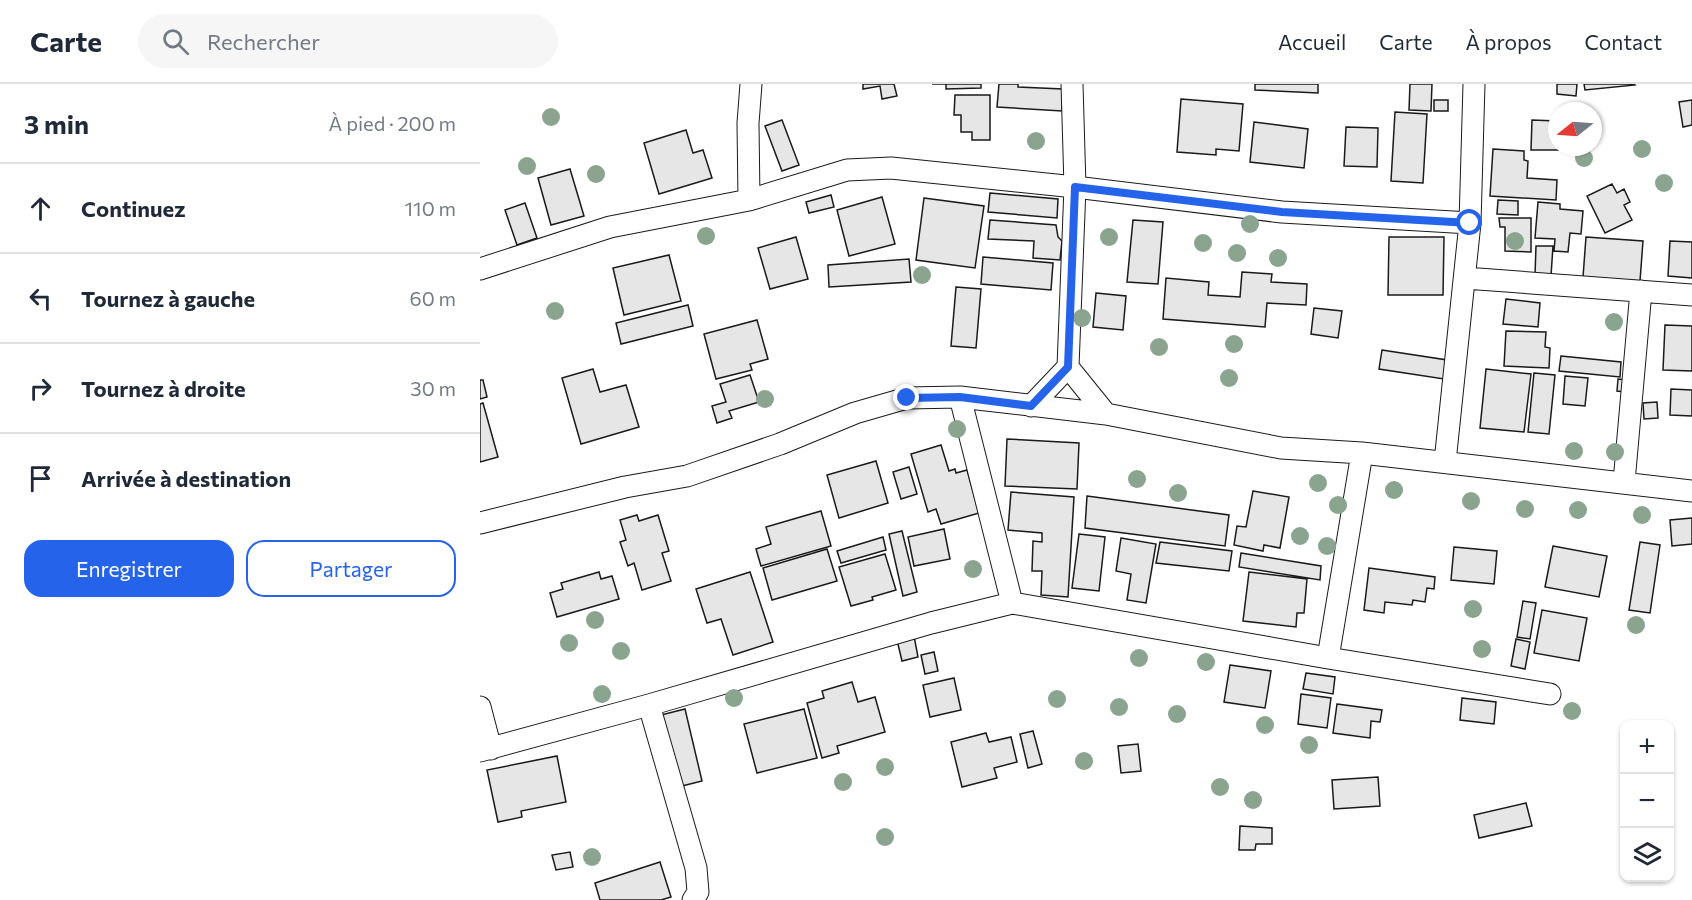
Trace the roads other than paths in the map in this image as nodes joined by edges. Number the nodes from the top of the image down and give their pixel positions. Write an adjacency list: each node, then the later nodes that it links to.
1 (751, 84): 5 (street)
2 (1072, 84): 4 (street)
3 (1474, 84): 6 (street)
4 (1075, 187): 5 (street); 6 (street); 11 (street)
5 (749, 200): 7 (street)
6 (1470, 223): 8 (street)
7 (480, 269)
8 (1465, 278): 9 (street); 16 (street)
9 (1641, 291): 10 (street); 17 (street)
10 (1692, 295)
11 (1068, 367): 13 (street); 14 (street)
12 (960, 397): 13 (street); 19 (street); 20 (street)
13 (1031, 406): 14 (street)
14 (1106, 414): 15 (street)
15 (1362, 453): 16 (street); 21 (street)
16 (1445, 462): 17 (street)
17 (1624, 482): 18 (street)
18 (1692, 491)
19 (480, 523)
20 (1012, 603): 21 (street); 23 (street)
21 (1328, 658): 22 (street)
22 (1551, 694)
23 (649, 705): 25 (street); 26 (street)
24 (480, 707): 25 (street)
25 (485, 750)
26 (693, 900)

